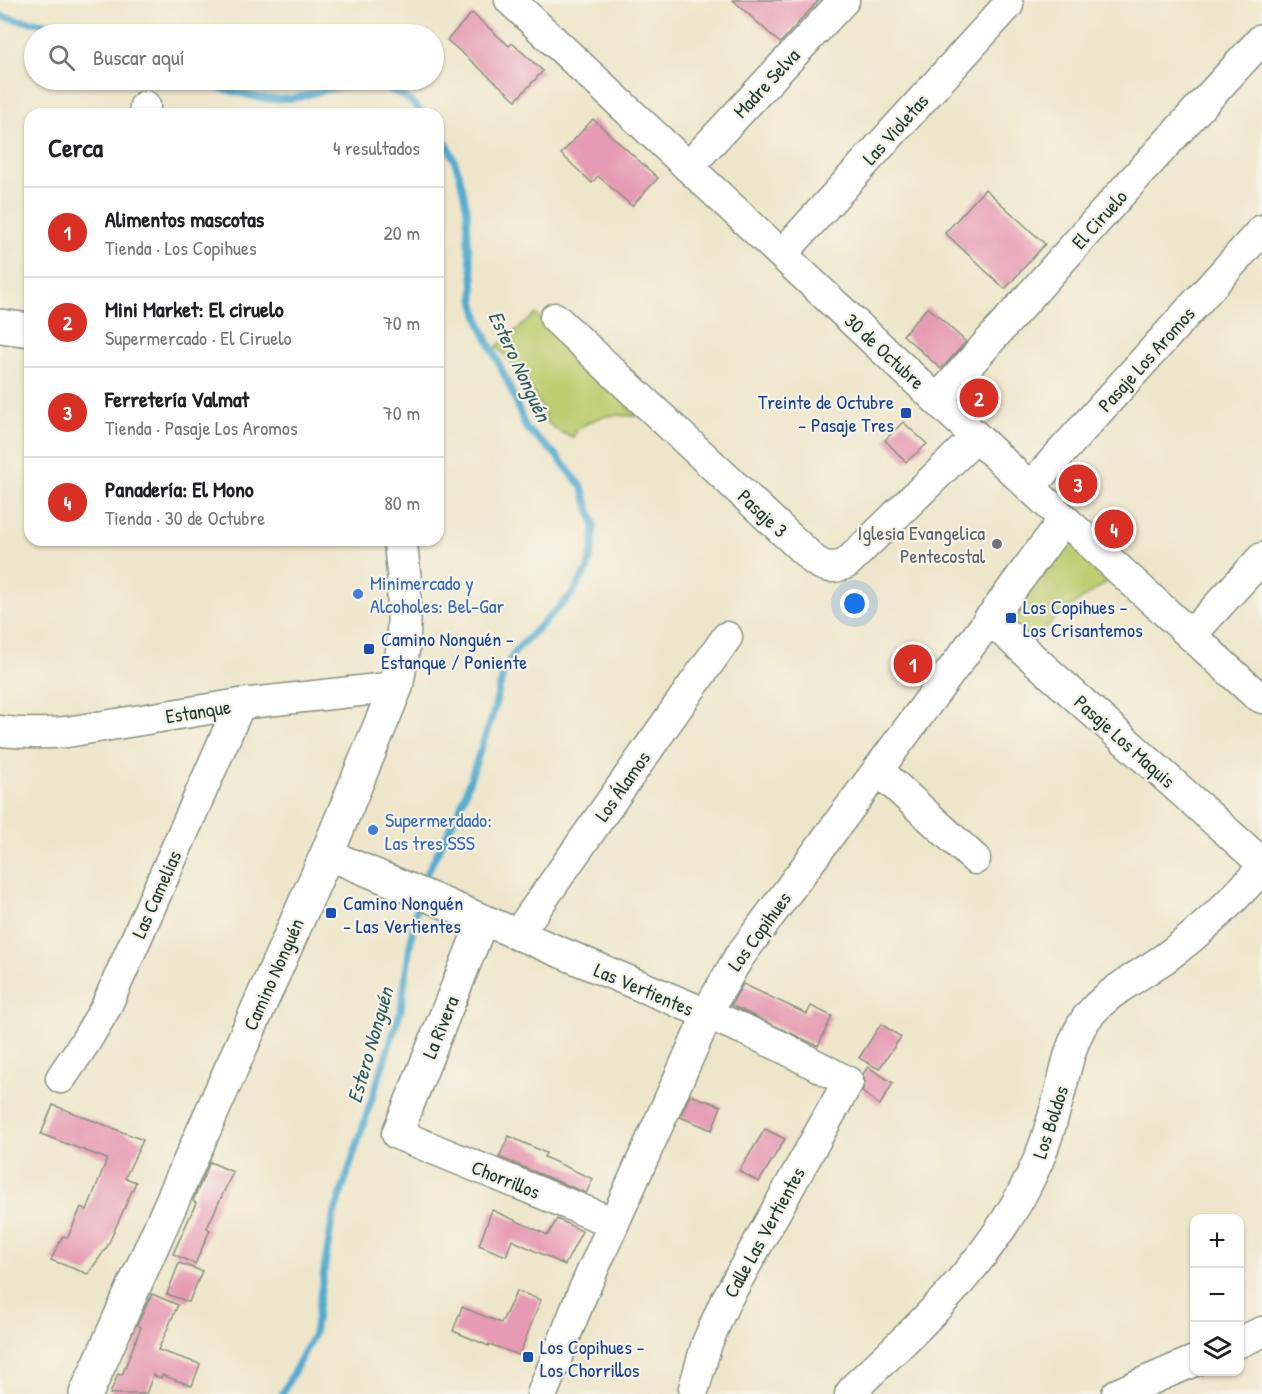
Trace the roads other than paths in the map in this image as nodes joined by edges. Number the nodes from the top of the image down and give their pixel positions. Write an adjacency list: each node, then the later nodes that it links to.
1 (843, 0): 5 (street, Madre Selva)
2 (1008, 5): 7 (street, Las Violetas)
3 (529, 6): 5 (street, 30 de Octubre)
4 (1262, 39): 11 (street, El Ciruelo)
5 (688, 167): 7 (street, 30 de Octubre)
6 (1262, 230): 13 (street, Pasaje Los Aromos)
7 (782, 254): 11 (street, 30 de Octubre)
8 (555, 318): 12 (street, Pasaje 3)
9 (0, 326): 10 (main road)
10 (24, 329)
11 (938, 400): 12 (street, 30 de Octubre)
12 (976, 436): 13 (street, 30 de Octubre)
13 (1030, 487): 14 (street, 30 de Octubre)
14 (1064, 519): 17 (street, Los Copihues); 18 (street, 30 de Octubre)
15 (401, 546): 20 (main road, Camino Nonguén)
16 (1262, 558): 18 (street)
17 (989, 619): 24 (street, Los Copihues); 27 (street, Pasaje Los Maquis)
18 (1191, 635): 21 (street, 30 de Octubre)
19 (727, 637): 30 (street, Los Álamos)
20 (396, 687): 22 (street, Estanque); 25 (main road, Camino Nonguén)
21 (1262, 698)
22 (240, 704): 23 (street, Estanque); 32 (street, Las Camelias)
23 (0, 731)
24 (878, 770): 26 (street); 31 (street, Los Copihues)
25 (327, 854): 29 (street, Las Vertientes); 40 (main road, Camino Nonguén)
26 (975, 859)
27 (1262, 863)
28 (1262, 868): 42 (street, Los Boldos)
29 (483, 920): 30 (street, Las Vertientes); 34 (street, La Rivera)
30 (517, 934): 31 (street, Las Vertientes)
31 (707, 1016): 33 (street, Las Vertientes); 35 (street, Los Copihues)
32 (61, 1078)
33 (848, 1082): 39 (street, Calle Las Vertientes)
34 (397, 1134): 35 (street, Chorrillos)
35 (614, 1223): 41 (street, Los Copihues)
36 (1262, 1332): 37 (street)
37 (1244, 1340)
38 (1190, 1363): 43 (street)
39 (694, 1388)
40 (86, 1394)
41 (542, 1394)
42 (850, 1394)
43 (1117, 1394)

